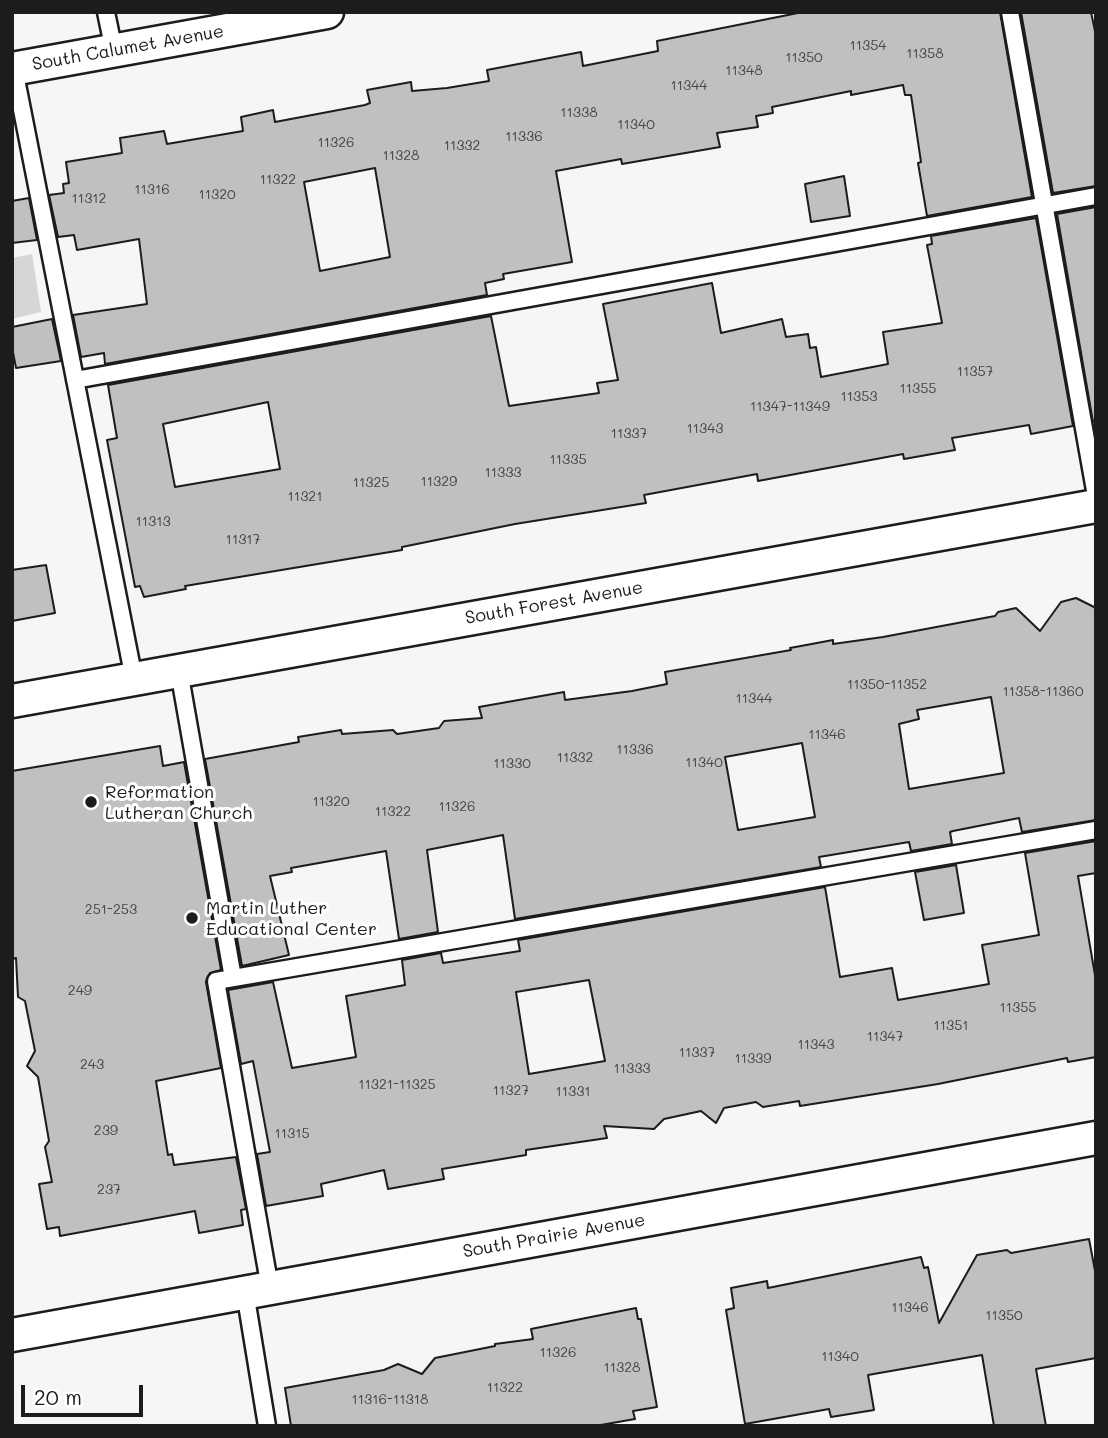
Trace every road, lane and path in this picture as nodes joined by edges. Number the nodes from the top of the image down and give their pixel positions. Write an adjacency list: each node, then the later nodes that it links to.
1 (107, 12): 4 (lane)
2 (327, 12): 4 (street, South Calumet Avenue)
3 (1010, 12): 7 (lane)
4 (114, 51): 5 (street, South Calumet Avenue)
5 (13, 69): 8 (lane)
6 (1096, 196): 7 (lane)
7 (1044, 205): 8 (lane); 9 (lane)
8 (75, 380): 12 (lane)
9 (1096, 496)
10 (1096, 506): 11 (street, South Forest Avenue)
11 (179, 671): 12 (street, South Forest Avenue); 15 (lane)
12 (134, 679): 13 (street, South Forest Avenue)
13 (12, 701)
14 (1096, 830): 15 (lane)
15 (233, 978): 17 (lane)
16 (1096, 1139): 17 (street, South Prairie Avenue)
17 (258, 1290): 18 (street, South Prairie Avenue); 19 (lane)
18 (12, 1335)
19 (267, 1426)

